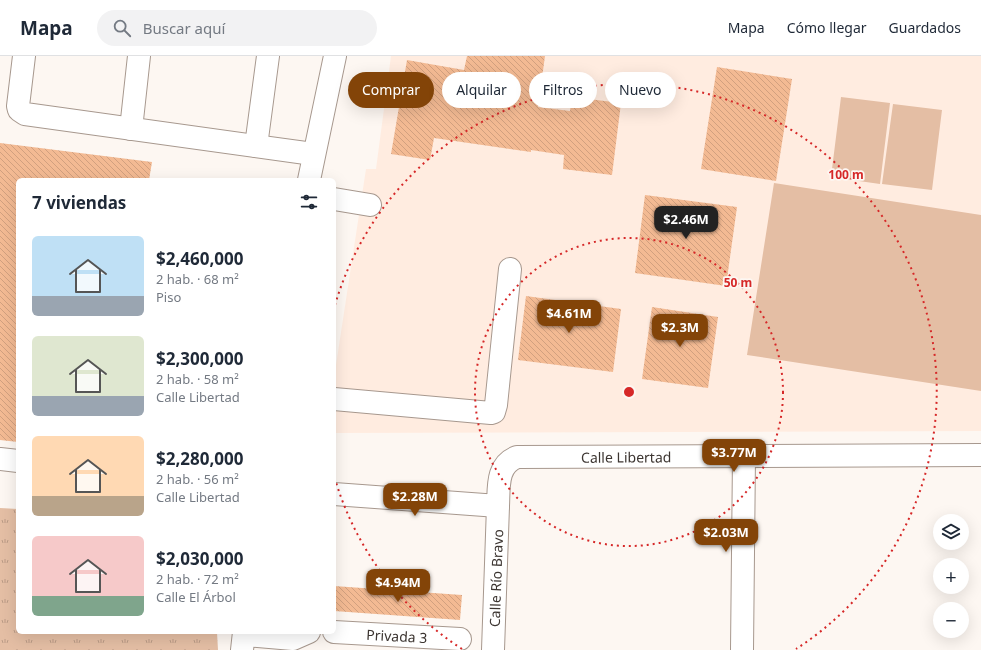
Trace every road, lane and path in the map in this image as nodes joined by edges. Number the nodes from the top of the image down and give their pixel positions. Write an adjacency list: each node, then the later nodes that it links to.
1 (24, 56): 5 (main road)
2 (139, 56): 5 (main road)
3 (268, 56): 6 (main road)
4 (335, 56): 7 (main road)
5 (131, 129): 6 (main road)
6 (256, 146): 7 (main road)
7 (313, 154): 8 (main road)
8 (309, 178)
9 (336, 199): 10 (main road)
10 (370, 205)
11 (510, 268): 12 (main road)
12 (336, 399)
13 (981, 455): 14 (main road, Calle Libertad)
14 (744, 456): 18 (main road, Calle Libertad); 24 (main road)
15 (0, 459): 16 (main road)
16 (16, 461)
17 (336, 494): 18 (main road)
18 (498, 506): 23 (main road, Calle Río Bravo)
19 (336, 632): 22 (main road, Privada 3)
20 (304, 634): 21 (main road)
21 (243, 639)
22 (460, 639)
23 (493, 650)
24 (742, 650)

